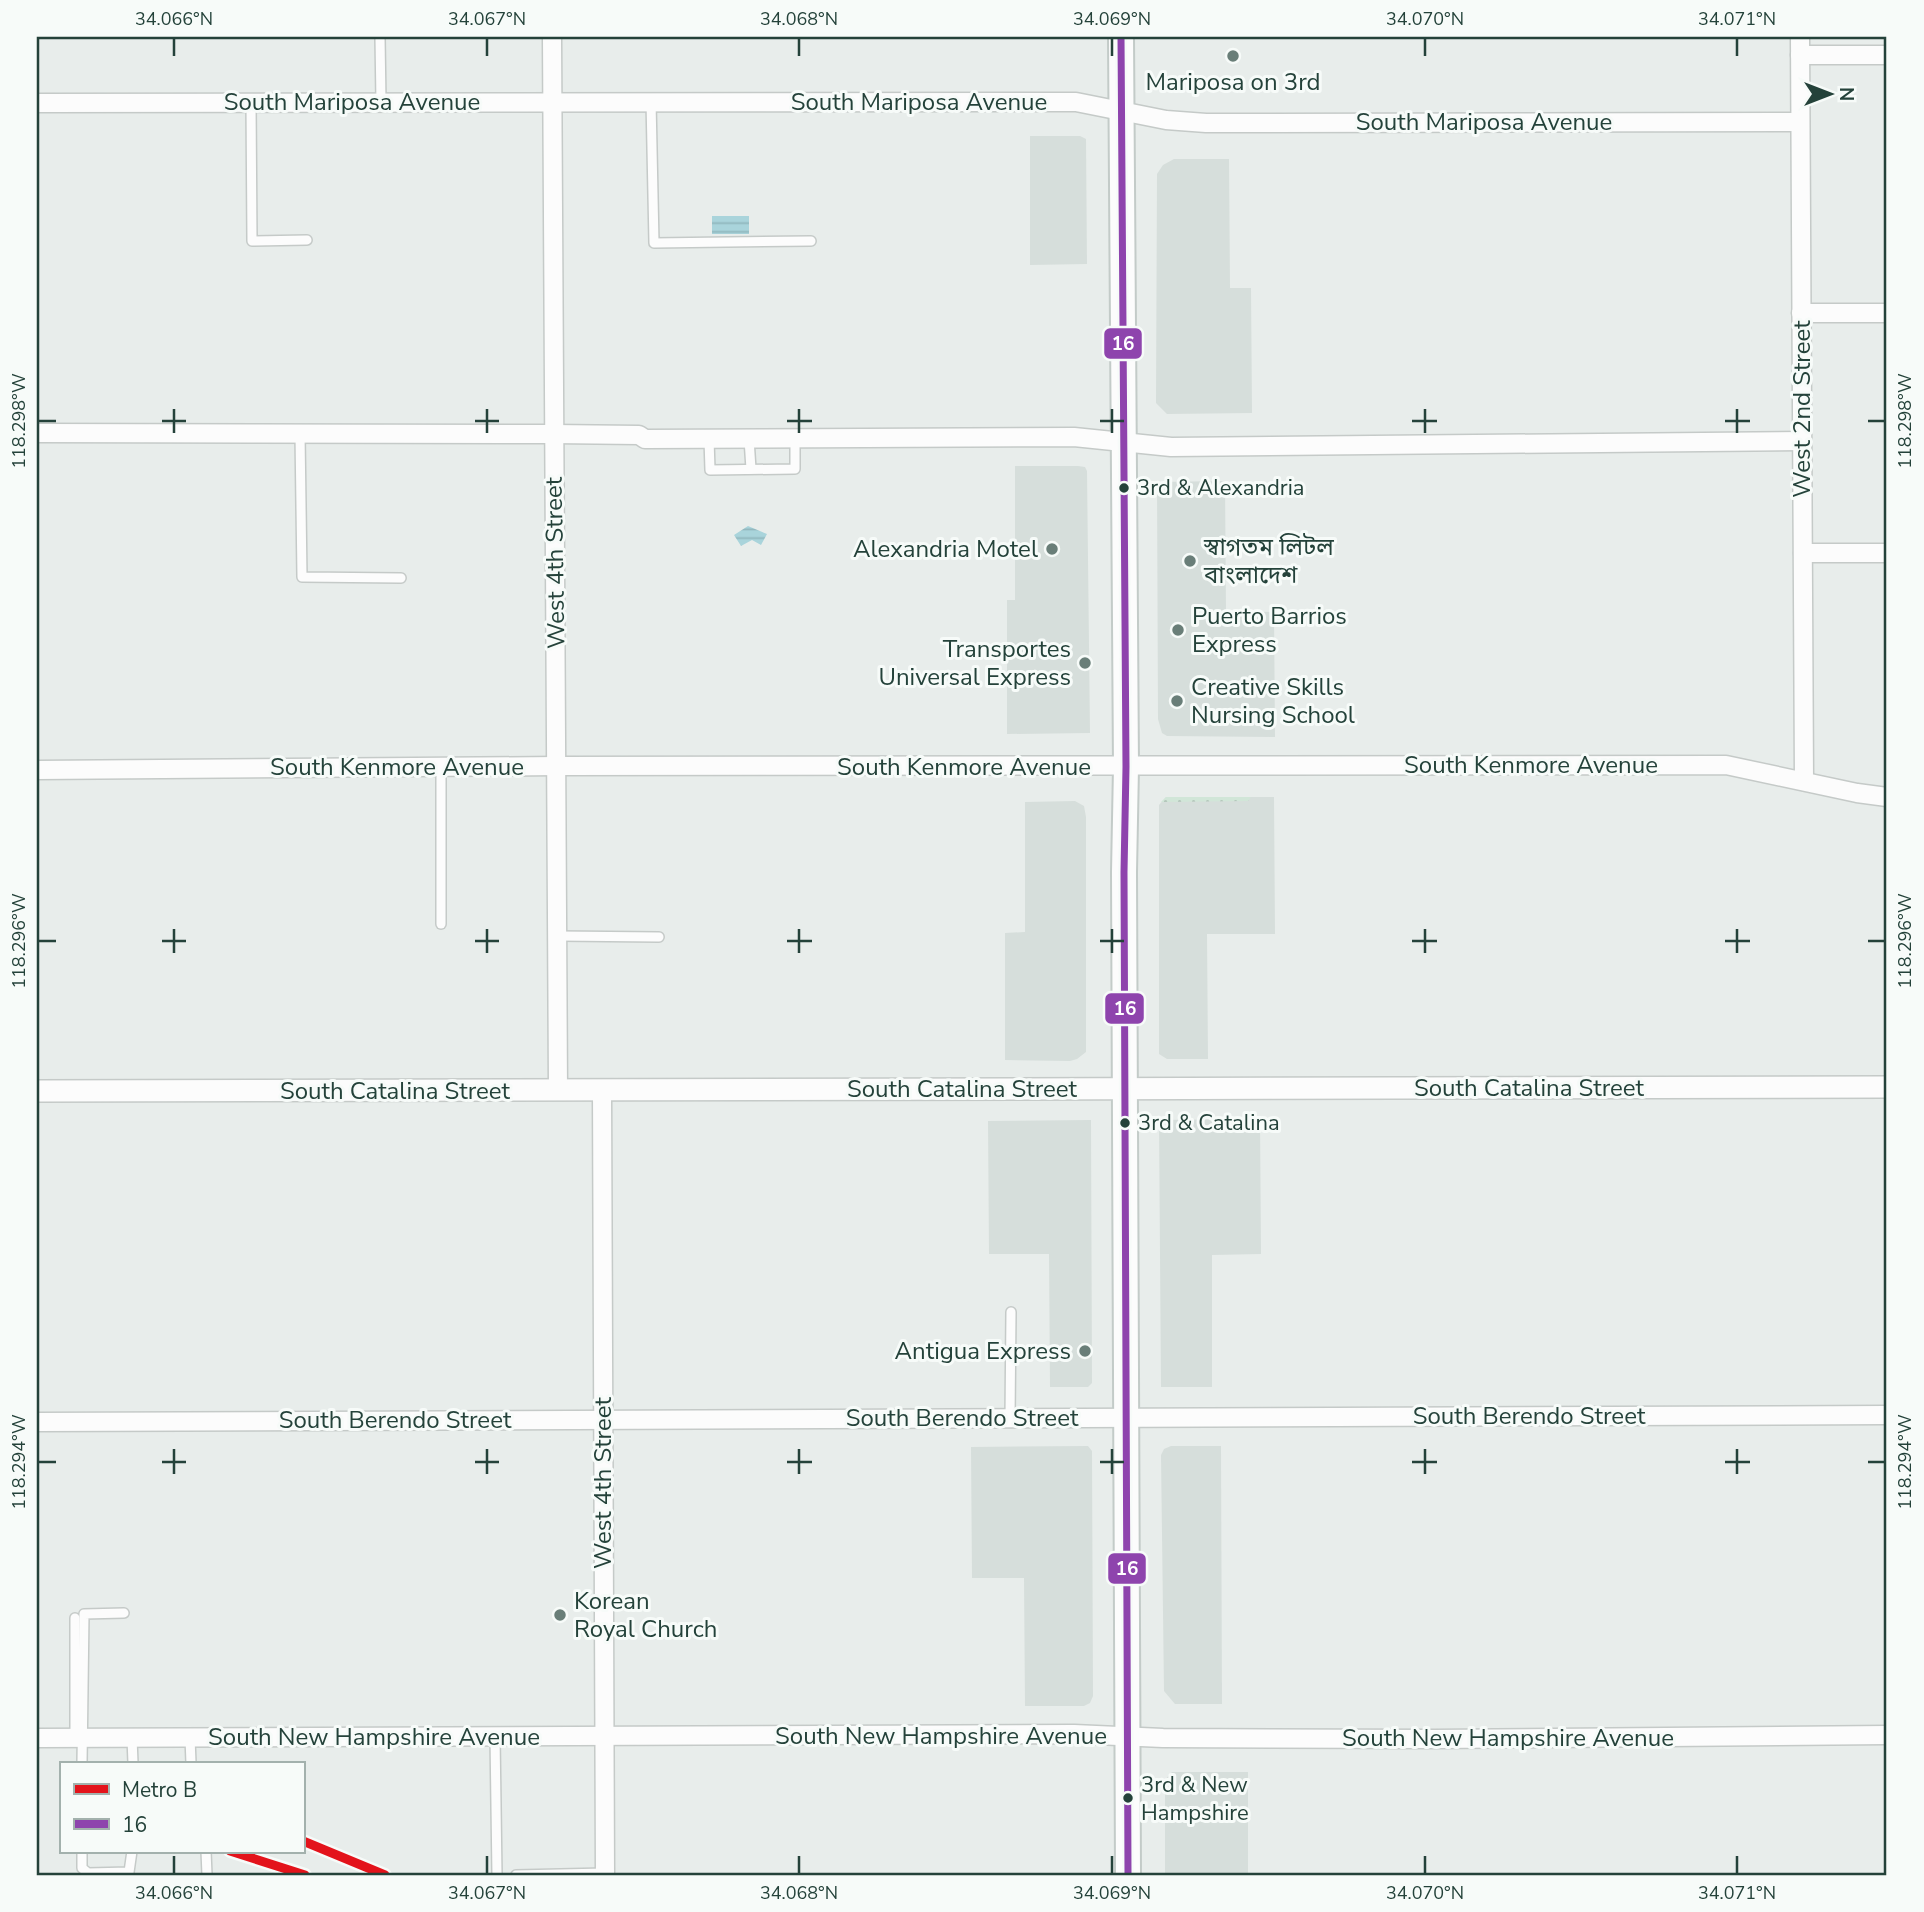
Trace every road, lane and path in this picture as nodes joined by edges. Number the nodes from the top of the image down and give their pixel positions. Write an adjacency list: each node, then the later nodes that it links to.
1 (380, 37): 7 (lane)
2 (552, 37): 8 (street, West 4th Street)
3 (1121, 37): 12 (main road)
4 (1800, 37): 5 (street, West 2nd Street)
5 (1800, 55): 6 (street); 13 (street, West 2nd Street)
6 (1887, 55)
7 (381, 102): 8 (street, South Mariposa Avenue); 11 (street, South Mariposa Avenue)
8 (552, 102): 9 (street, South Mariposa Avenue); 20 (street, West 4th Street)
9 (651, 102): 12 (street, South Mariposa Avenue); 15 (lane)
10 (37, 103): 11 (street, South Mariposa Avenue)
11 (251, 103): 14 (lane)
12 (1121, 111): 13 (street, South Mariposa Avenue); 25 (main road)
13 (1800, 122): 16 (street, West 2nd Street)
14 (307, 240)
15 (811, 241)
16 (1801, 313): 17 (street); 24 (street, West 2nd Street)
17 (1887, 313)
18 (37, 433): 19 (street)
19 (300, 434): 20 (street); 29 (lane)
20 (553, 434): 22 (street); 30 (street, West 4th Street)
21 (795, 438): 23 (street); 25 (street); 26 (lane)
22 (709, 439): 23 (street); 26 (lane)
23 (749, 439): 26 (lane)
24 (1802, 441): 25 (street); 27 (street, West 2nd Street)
25 (1123, 442): 32 (main road)
26 (751, 469)
27 (1803, 553): 28 (street); 34 (street, West 2nd Street)
28 (1887, 553)
29 (401, 578)
30 (556, 766): 31 (street, South Kenmore Avenue); 32 (street, South Kenmore Avenue); 37 (street, West 4th Street)
31 (441, 767): 33 (street, South Kenmore Avenue); 36 (lane)
32 (1126, 767): 34 (street, South Kenmore Avenue); 40 (main road)
33 (37, 770)
34 (1804, 781): 35 (street, South Kenmore Avenue)
35 (1887, 797)
36 (441, 924)
37 (558, 936): 38 (lane); 41 (street, West 4th Street)
38 (659, 937)
39 (1887, 1087): 40 (street, South Catalina Street)
40 (1125, 1089): 42 (street, South Catalina Street); 46 (main road)
41 (558, 1090): 42 (street, South Catalina Street); 43 (street, South Catalina Street)
42 (601, 1090): 47 (street, West 4th Street)
43 (37, 1091)
44 (1011, 1312): 48 (lane)
45 (1887, 1415): 46 (street, South Berendo Street)
46 (1127, 1417): 48 (street, South Berendo Street); 55 (main road)
47 (603, 1419): 48 (street, South Berendo Street); 49 (street, South Berendo Street); 54 (street, West 4th Street)
48 (1010, 1419)
49 (37, 1422)
50 (124, 1613): 57 (lane)
51 (75, 1618): 57 (lane)
52 (1887, 1735): 55 (street, South New Hampshire Avenue)
53 (495, 1736): 54 (street, South New Hampshire Avenue); 59 (street, South New Hampshire Avenue); 68 (lane)
54 (604, 1736): 55 (street, South New Hampshire Avenue); 66 (street, West 4th Street)
55 (1128, 1737): 70 (main road)
56 (37, 1738): 57 (street, South New Hampshire Avenue)
57 (79, 1738): 58 (street, South New Hampshire Avenue); 60 (lane)
58 (132, 1738): 59 (street, South New Hampshire Avenue); 61 (lane)
59 (190, 1738): 62 (lane)
60 (82, 1762)
61 (133, 1762)
62 (191, 1762)
63 (82, 1853): 64 (lane)
64 (132, 1853)
65 (206, 1853): 67 (lane)
66 (605, 1874): 69 (lane)
67 (206, 1875)
68 (497, 1875)
69 (516, 1875)
70 (1128, 1875)

